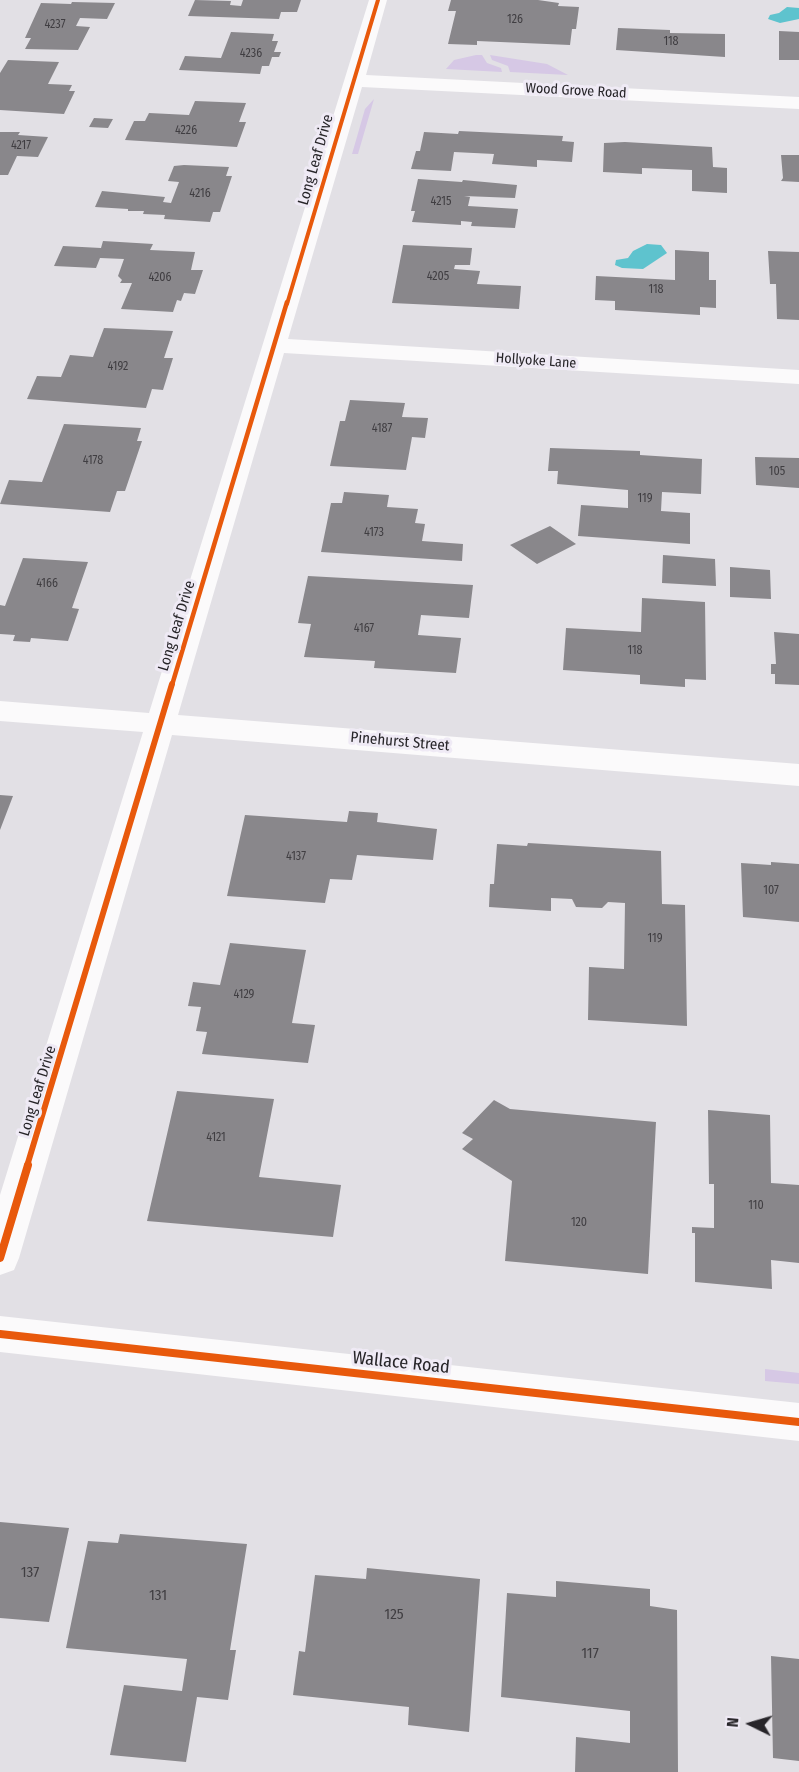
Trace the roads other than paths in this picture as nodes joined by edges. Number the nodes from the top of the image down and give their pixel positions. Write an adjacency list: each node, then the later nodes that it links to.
1 (378, 0): 2 (street, Long Leaf Drive)
2 (352, 80): 3 (street, Wood Grove Road); 4 (street, Long Leaf Drive)
3 (799, 103)
4 (273, 345): 5 (street, Hollyoke Lane); 7 (street, Long Leaf Drive)
5 (799, 377)
6 (0, 711): 7 (street, Pinehurst Street)
7 (161, 723): 8 (street, Pinehurst Street); 9 (street, Long Leaf Drive)
8 (799, 775)
9 (0, 1258)
10 (0, 1334): 11 (street, Wallace Road)
11 (799, 1422)

